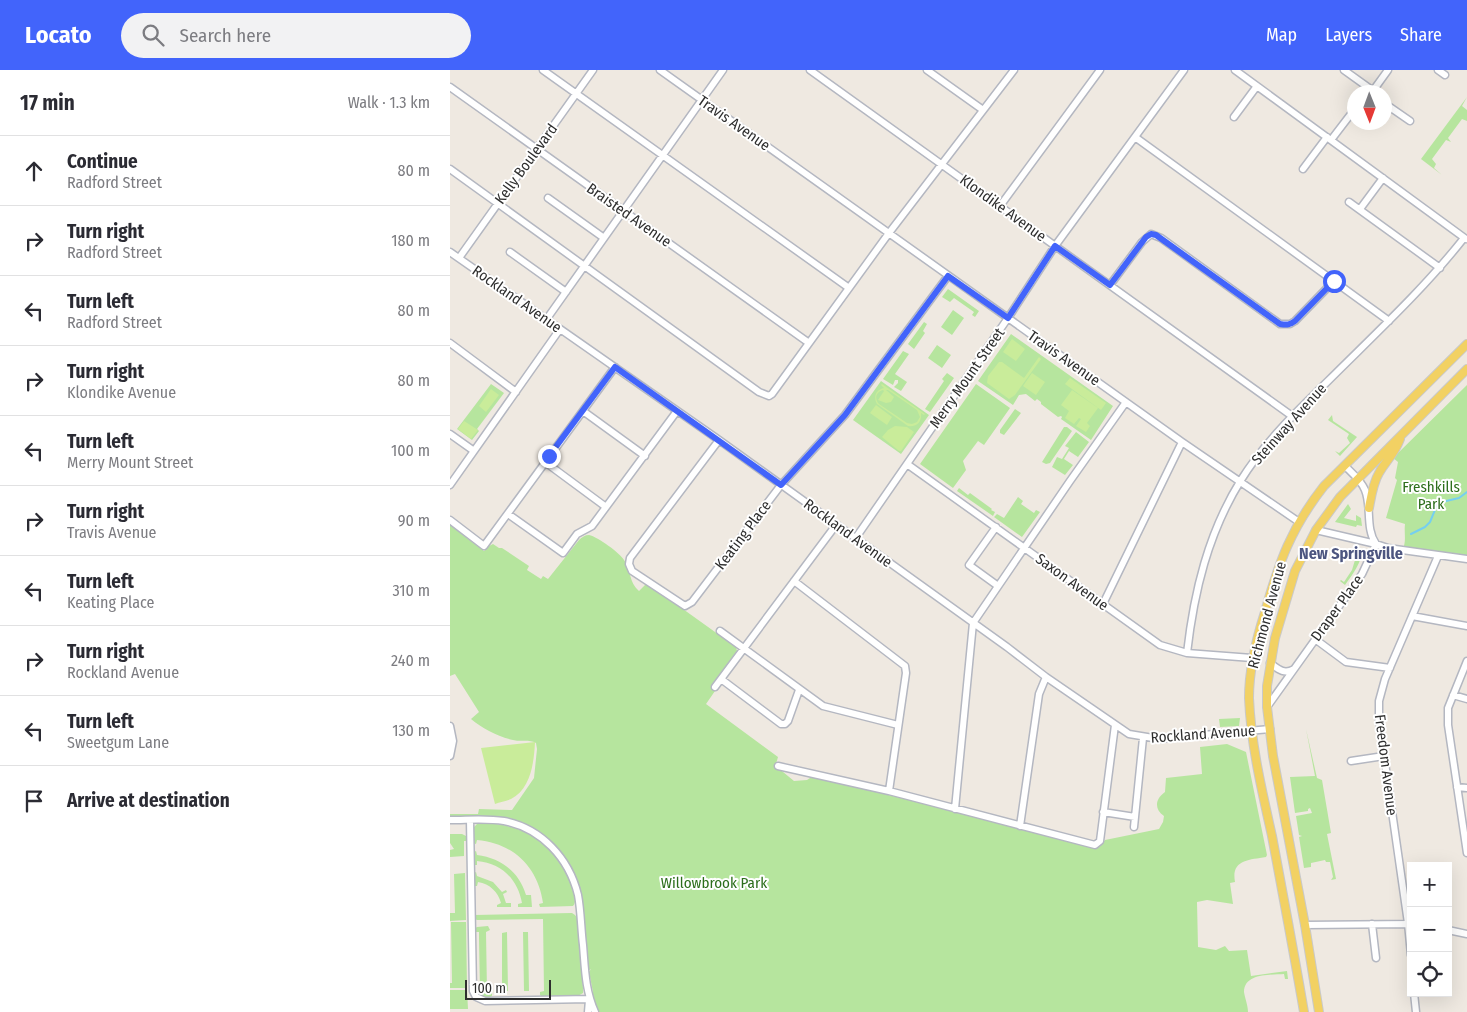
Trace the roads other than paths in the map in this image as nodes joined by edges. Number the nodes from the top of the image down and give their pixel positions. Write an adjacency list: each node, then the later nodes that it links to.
1 (543, 70): 19 (street)
2 (593, 70): 19 (street, Kelly Boulevard)
3 (660, 70): 20 (street, Travis Avenue)
4 (723, 70): 20 (street)
5 (810, 70): 30 (street, Klondike Avenue)
6 (927, 70): 22 (street)
7 (1014, 70): 22 (street)
8 (1100, 70): 37 (street)
9 (1184, 70): 26 (street, Merry Mount Street)
10 (1235, 70): 17 (street)
11 (1344, 70): 15 (street)
12 (1388, 70): 16 (street)
13 (1438, 70): 14 (street)
14 (1445, 75)
15 (1362, 85)
16 (1377, 85)
17 (1257, 86): 23 (street); 27 (street)
18 (450, 87): 28 (street, Braisted Avenue)
19 (576, 94): 28 (street, Kelly Boulevard); 29 (street)
20 (702, 100): 29 (street); 40 (street, Travis Avenue)
21 (1392, 109): 25 (street)
22 (983, 110): 30 (street)
23 (1234, 117)
24 (1347, 118): 27 (street)
25 (1410, 121)
26 (1135, 137): 43 (street, Merry Mount Street); 50 (street)
27 (1329, 139): 32 (street); 33 (street)
28 (537, 149): 36 (street, Kelly Boulevard); 39 (street, Braisted Avenue)
29 (663, 155): 39 (street); 52 (street)
30 (943, 165): 37 (street, Klondike Avenue); 40 (street)
31 (450, 169): 36 (street)
32 (1303, 169)
33 (1383, 178): 38 (street); 42 (street)
34 (548, 198): 41 (street)
35 (1349, 202): 38 (street)
36 (498, 204): 46 (street, Kelly Boulevard); 47 (street)
37 (1000, 206): 43 (street, Klondike Avenue)
38 (1360, 209): 48 (street)
39 (624, 210): 41 (street); 59 (street, Braisted Avenue)
40 (889, 233): 49 (street, Travis Avenue); 52 (street)
41 (604, 238): 47 (street)
42 (1466, 239): 48 (street, Steinway Avenue)
43 (1055, 246): 51 (street, Klondike Avenue); 54 (street, Merry Mount Street)
44 (450, 252): 46 (street, Rockland Avenue)
45 (510, 252): 53 (street)
46 (459, 258): 55 (street, Rockland Avenue)
47 (584, 266): 53 (street); 59 (street)
48 (1440, 268): 56 (street, Steinway Avenue)
49 (948, 276): 54 (street, Travis Avenue); 80 (street, Keating Place)
50 (1334, 281): 51 (street); 56 (street)
51 (1110, 285): 67 (street, Klondike Avenue)
52 (849, 288): 59 (street)
53 (566, 292): 55 (street)
54 (1008, 318): 64 (street, Travis Avenue); 75 (street, Merry Mount Street)
55 (546, 320): 57 (street, Rockland Avenue)
56 (1389, 320): 67 (street, Steinway Avenue)
57 (560, 329): 61 (street, Rockland Avenue); 63 (street)
58 (450, 343): 63 (street)
59 (809, 343)
60 (1467, 344): 76 (main road, Richmond Avenue)
61 (615, 367): 65 (street); 66 (street, Rockland Avenue)
62 (1467, 369): 69 (main road, Richmond Avenue)
63 (516, 392): 72 (street)
64 (1126, 402): 71 (street, Travis Avenue); 91 (street)
65 (582, 411): 73 (street); 74 (street)
66 (677, 411): 70 (street, Rockland Avenue); 73 (street)
67 (1292, 416): 78 (street, Steinway Avenue)
68 (450, 434): 72 (street)
69 (1402, 435): 77 (main road, Richmond Avenue); 82 (main road)
70 (719, 440): 80 (street, Rockland Avenue); 80 (street, Keating Place)
71 (1182, 442): 78 (street, Travis Avenue); 96 (street)
72 (474, 451): 79 (street)
73 (645, 456): 81 (street)
74 (545, 462): 81 (street); 83 (street)
75 (907, 464): 87 (street, Saxon Avenue); 89 (street, Merry Mount Street)
76 (1345, 466): 77 (street); 85 (main road, Richmond Avenue)
77 (1358, 479): 82 (street); 88 (main road, Richmond Avenue)
78 (1239, 482): 85 (street, Travis Avenue); 103 (street, Steinway Avenue)
79 (450, 485)
80 (781, 485): 86 (street, Rockland Avenue)
81 (606, 507): 83 (street)
82 (1368, 508): 90 (street)
83 (508, 514): 84 (street)
84 (450, 520)
85 (1299, 522): 104 (main road, Richmond Avenue)
86 (836, 525): 89 (street, Rockland Avenue); 94 (street)
87 (996, 527): 91 (street, Saxon Avenue); 95 (street)
88 (1316, 530): 90 (street); 106 (main road, Richmond Avenue)
89 (855, 539): 98 (street, Rockland Avenue)
90 (1376, 544): 92 (street); 101 (street, Draper Place)
91 (1024, 548): 95 (street); 96 (street, Saxon Avenue)
92 (1438, 556): 93 (street); 97 (street, Freedom Avenue)
93 (1467, 559)
94 (794, 581): 102 (street); 118 (street)
95 (998, 586): 98 (street)
96 (1103, 604): 103 (street, Saxon Avenue)
97 (1412, 616): 99 (street); 108 (street, Freedom Avenue)
98 (973, 623): 109 (street, Rockland Avenue); 129 (street)
99 (1467, 626)
100 (720, 631): 102 (street)
101 (1315, 639): 107 (street, Draper Place); 108 (street)
102 (744, 648): 110 (street); 112 (street)
103 (1187, 653): 104 (street, Saxon Avenue)
104 (1252, 658): 120 (main road, Richmond Avenue)
105 (1467, 662): 113 (street)
106 (1270, 663): 107 (street); 115 (main road, Richmond Avenue)
107 (1295, 668): 115 (street, Draper Place)
108 (1390, 668): 123 (street, Freedom Avenue)
109 (1046, 677): 116 (street, Rockland Avenue); 134 (street)
110 (721, 679): 111 (street); 112 (street)
111 (715, 687)
112 (799, 690): 118 (street)
113 (1453, 695): 114 (street); 126 (street)
114 (1467, 699)
115 (1267, 707): 119 (main road, Richmond Avenue)
116 (1115, 725): 121 (street, Rockland Avenue); 130 (street)
117 (450, 726): 122 (street)
118 (898, 726): 128 (street)
119 (1270, 729): 120 (street, Rockland Avenue); 140 (main road, Richmond Avenue)
120 (1252, 731): 121 (street, Rockland Avenue); 148 (main road, Richmond Avenue)
121 (1143, 738): 131 (street)
122 (450, 756)
123 (1384, 756): 124 (street); 137 (street, Freedom Avenue)
124 (1351, 761)
125 (778, 766): 128 (street)
126 (1457, 787): 127 (street); 136 (street)
127 (1467, 788)
128 (888, 791): 129 (street)
129 (955, 809): 134 (street)
130 (1103, 812): 131 (street); 134 (street)
131 (1135, 817): 135 (street)
132 (450, 820): 133 (street)
133 (470, 820): 145 (street); 145 (street)
134 (1020, 826)
135 (1134, 828)
136 (1467, 853)
137 (1407, 910)
138 (1407, 923): 139 (street)
139 (1372, 924): 140 (street); 143 (street)
140 (1305, 925): 149 (main road, Richmond Avenue)
141 (1452, 931): 142 (street)
142 (1467, 934)
143 (1376, 958)
144 (1414, 997): 150 (street)
145 (590, 999): 146 (street); 147 (street)
146 (588, 1012)
147 (595, 1012)
148 (1304, 1012)
149 (1318, 1012)
150 (1416, 1012)

